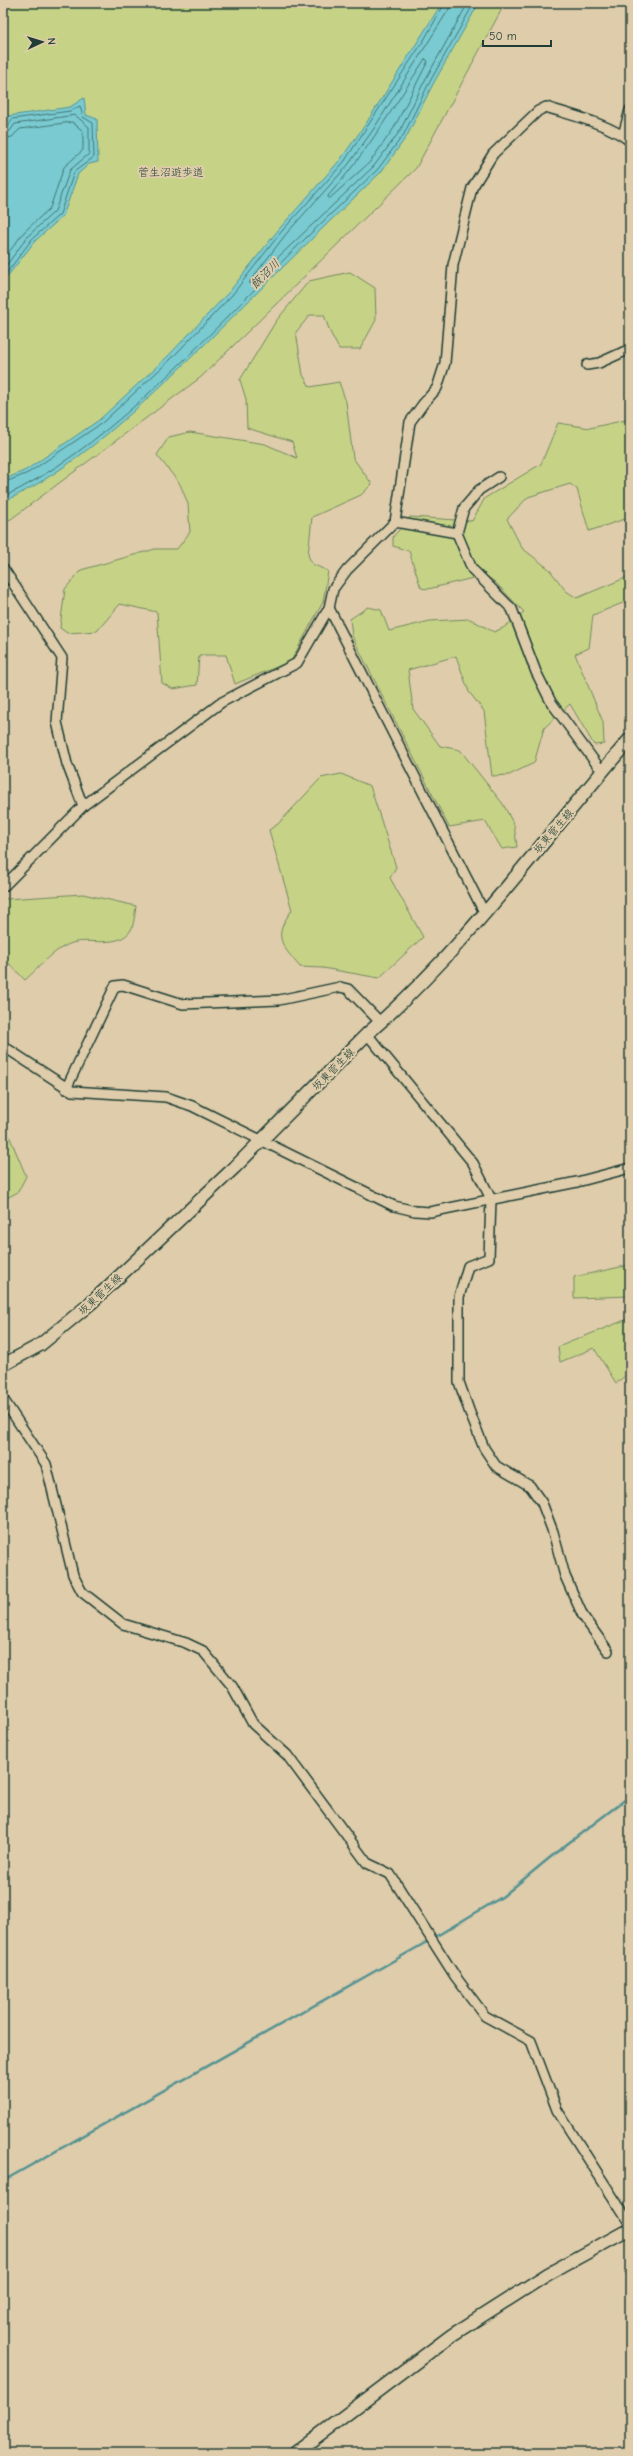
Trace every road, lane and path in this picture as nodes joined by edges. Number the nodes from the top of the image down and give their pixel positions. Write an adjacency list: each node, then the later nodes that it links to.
1 (630, 110): 2 (street)
2 (626, 138): 6 (street)
3 (630, 349): 4 (street)
4 (587, 365)
5 (499, 477): 7 (street)
6 (395, 522): 7 (street); 9 (street)
7 (457, 533): 11 (street)
8 (3, 568): 12 (street)
9 (329, 608): 12 (street); 14 (street)
10 (630, 739): 11 (main road, 坂東菅生線)
11 (604, 771): 14 (main road, 坂東菅生線)
12 (83, 806): 13 (street)
13 (3, 887)
14 (484, 912): 15 (main road, 坂東菅生線)
15 (380, 1023): 16 (main road, 坂東菅生線); 18 (street)
16 (367, 1034): 19 (main road, 坂東菅生線); 21 (street)
17 (3, 1046): 18 (street)
18 (66, 1089): 19 (street)
19 (261, 1140): 21 (street); 22 (main road, 坂東菅生線)
20 (630, 1168): 21 (street)
21 (491, 1199): 24 (street)
22 (3, 1365)
23 (3, 1399): 25 (street)
24 (608, 1651)
25 (630, 2224)
26 (630, 2229): 27 (main road)
27 (295, 2453)

